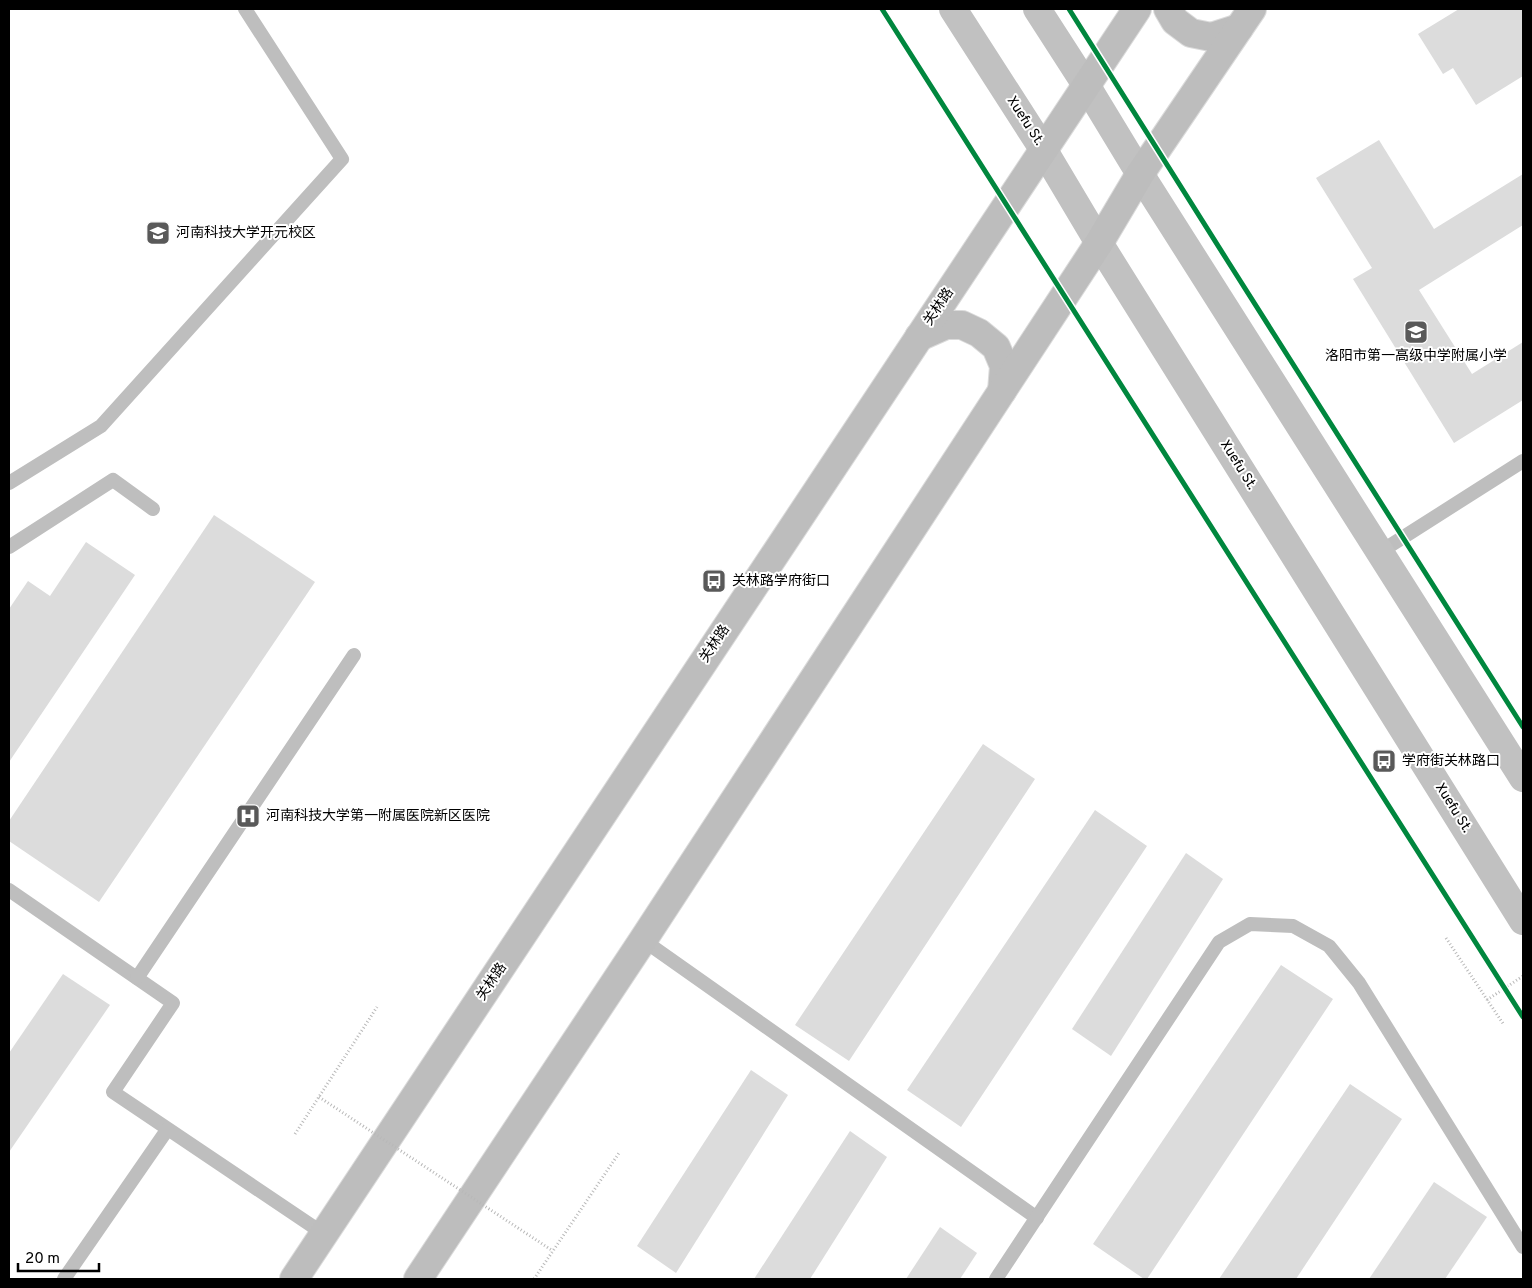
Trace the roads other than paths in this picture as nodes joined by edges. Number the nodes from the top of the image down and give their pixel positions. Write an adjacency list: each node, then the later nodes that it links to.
1 (245, 9): 14 (lane)
2 (953, 9): 8 (main road, Xuefu St.)
3 (1037, 9): 7 (main road)
4 (1137, 9): 7 (main road, 关林路)
5 (1168, 9): 6 (main road)
6 (1245, 18): 9 (main road)
7 (1086, 84): 8 (main road, 关林路); 9 (main road)
8 (1043, 149): 10 (main road, Xuefu St.); 11 (main road, 关林路)
9 (1140, 174): 10 (main road); 17 (main road)
10 (1099, 242): 12 (main road); 21 (main road, Xuefu St.)
11 (919, 336): 12 (main road); 26 (main road, 关林路)
12 (1002, 391): 22 (main road)
13 (1523, 461): 17 (lane)
14 (9, 484)
15 (153, 509): 16 (lane)
16 (9, 547)
17 (1380, 552): 19 (main road)
18 (354, 655): 23 (lane)
19 (1523, 778)
20 (9, 890): 23 (lane)
21 (1523, 921)
22 (643, 940): 25 (lane); 30 (main road)
23 (137, 978): 24 (lane)
24 (167, 1130): 26 (lane); 28 (lane)
25 (1037, 1218): 27 (lane); 31 (lane)
26 (324, 1234): 29 (main road, 关林路)
27 (1523, 1247)
28 (64, 1279)
29 (294, 1279)
30 (418, 1279)
31 (996, 1279)

